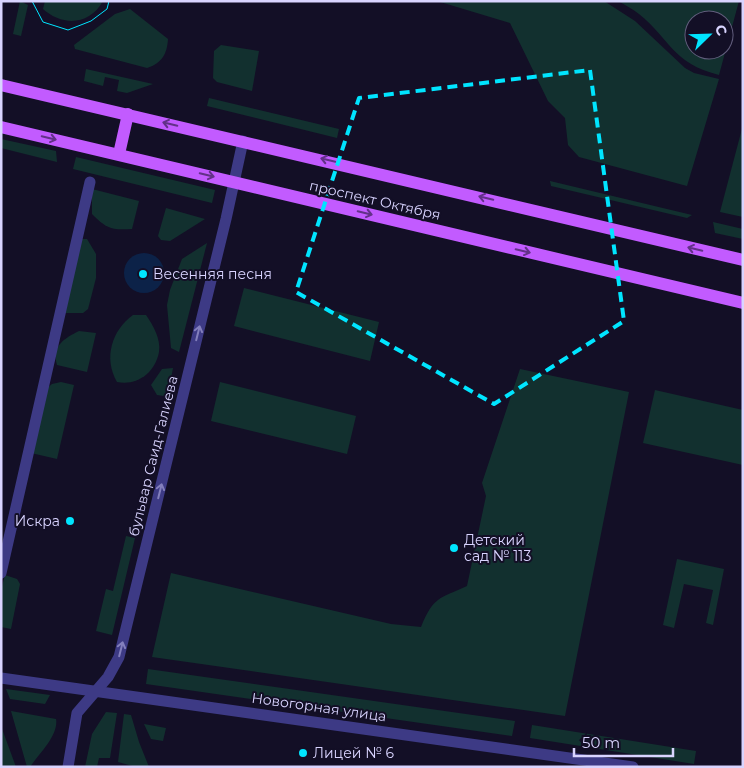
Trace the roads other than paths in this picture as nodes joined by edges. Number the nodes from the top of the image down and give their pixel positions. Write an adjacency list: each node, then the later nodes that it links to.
1 (1, 85): 2 (main road, проспект Октября)
2 (128, 114): 4 (main road, проспект Октября, one-way to 2); 5 (main road)
3 (1, 127): 5 (main road, проспект Октября, one-way to 5)
4 (243, 141): 7 (street, бульвар Саид-Галиева); 8 (main road, проспект Октября, one-way to 4)
5 (118, 154): 7 (main road, проспект Октября, one-way to 7)
6 (90, 182): 10 (street)
7 (235, 182): 9 (main road, проспект Октября, one-way to 9); 12 (street, бульвар Саид-Галиева, one-way to 7)
8 (743, 260)
9 (743, 303)
10 (1, 573)
11 (1, 678): 12 (street, Новогорная улица)
12 (96, 690): 13 (street, бульвар Саид-Галиева); 14 (street, Новогорная улица)
13 (68, 767)
14 (633, 767)

